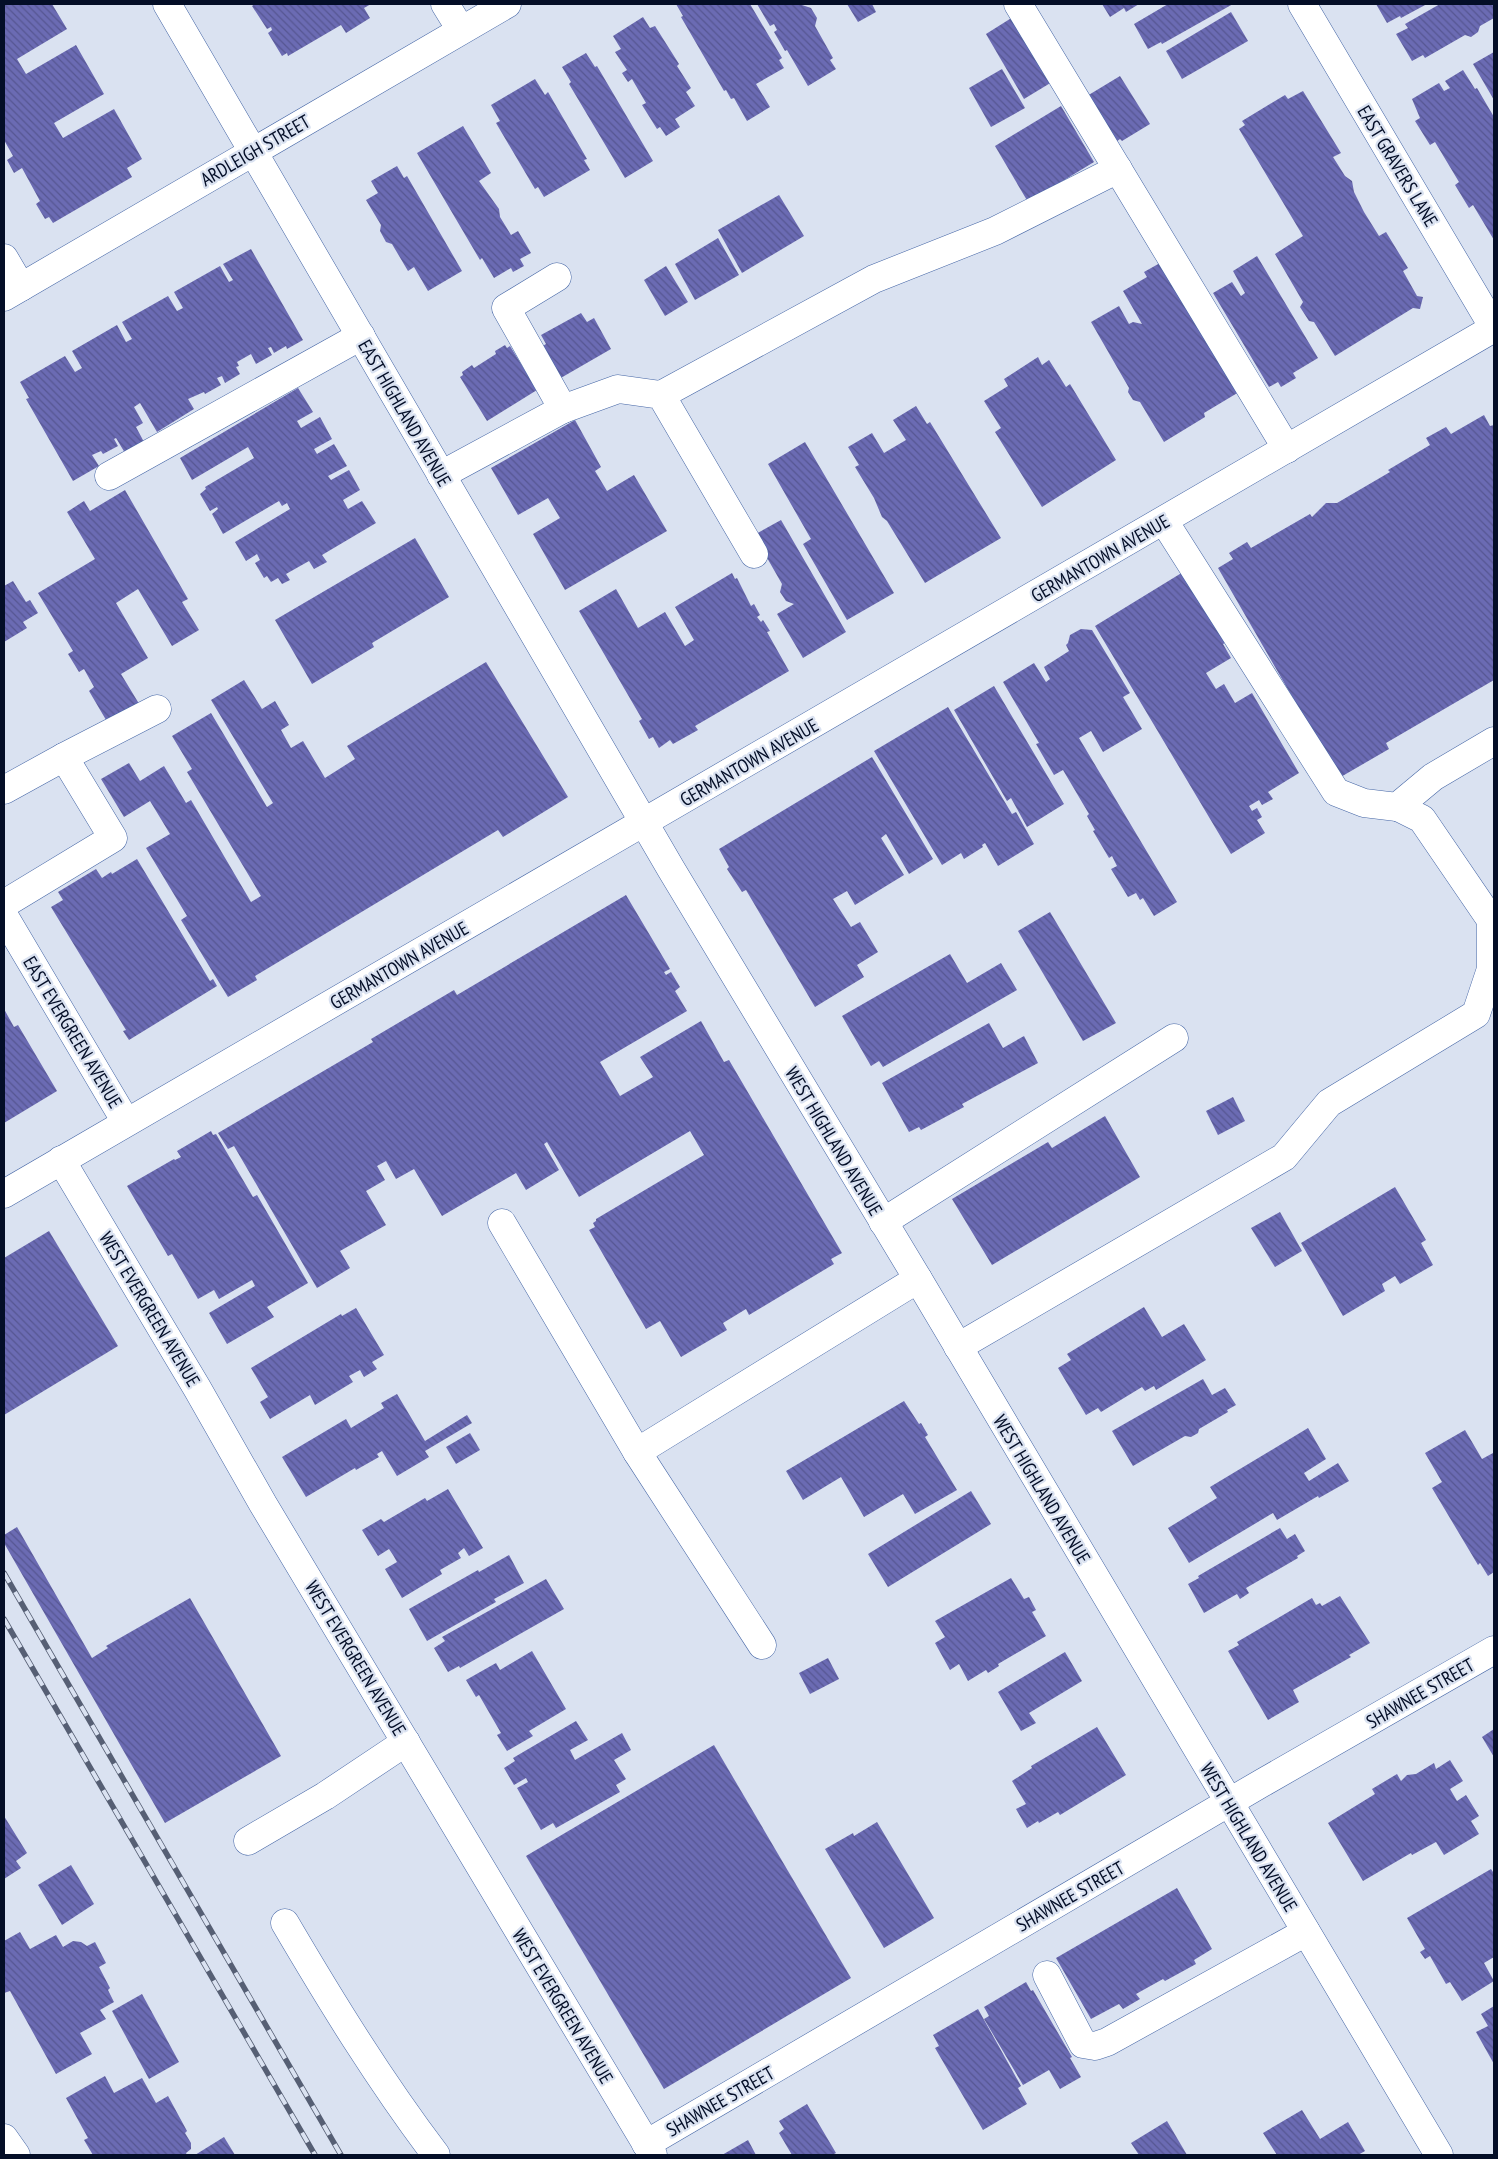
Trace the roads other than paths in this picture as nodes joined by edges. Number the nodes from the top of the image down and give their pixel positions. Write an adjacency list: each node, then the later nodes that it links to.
1 (167, 4): 7 (street, EAST HIGHLAND AVENUE)
2 (445, 4): 6 (street)
3 (507, 4): 6 (street, ARDLEIGH STREET)
4 (1018, 4): 8 (street)
5 (1302, 4): 12 (street, EAST GRAVERS LANE)
6 (461, 30): 7 (street, ARDLEIGH STREET)
7 (254, 151): 11 (street, ARDLEIGH STREET); 13 (street, EAST HIGHLAND AVENUE)
8 (1118, 169): 14 (street); 16 (street)
9 (4, 258): 11 (street)
10 (556, 277): 15 (street)
11 (12, 292)
12 (1494, 328): 16 (street, GERMANTOWN AVENUE)
13 (361, 336): 17 (street); 18 (street, EAST HIGHLAND AVENUE)
14 (661, 395): 15 (street); 20 (street)
15 (563, 409): 18 (street)
16 (1287, 449): 19 (street, GERMANTOWN AVENUE)
17 (110, 476)
18 (441, 476): 26 (street, EAST HIGHLAND AVENUE)
19 (1164, 521): 25 (street); 26 (street, GERMANTOWN AVENUE)
20 (754, 554)
21 (157, 709): 23 (street)
22 (1494, 741): 25 (street)
23 (64, 757): 24 (street); 27 (street)
24 (4, 790)
25 (1398, 807): 36 (street)
26 (644, 823): 30 (street, GERMANTOWN AVENUE); 33 (street, WEST HIGHLAND AVENUE)
27 (4, 904)
28 (4, 916): 30 (street, EAST EVERGREEN AVENUE)
29 (1174, 1038): 33 (street)
30 (126, 1122): 31 (street, GERMANTOWN AVENUE)
31 (61, 1160): 32 (street, GERMANTOWN AVENUE); 40 (street, WEST EVERGREEN AVENUE)
32 (4, 1194)
33 (883, 1222): 35 (street, WEST HIGHLAND AVENUE)
34 (502, 1223): 37 (street)
35 (918, 1280): 36 (street, WEST HIGHLAND AVENUE); 37 (street)
36 (958, 1347): 41 (street, WEST HIGHLAND AVENUE)
37 (636, 1452): 38 (street)
38 (762, 1645)
39 (1494, 1650): 41 (street, SHAWNEE STREET)
40 (406, 1742): 42 (street); 47 (street, WEST EVERGREEN AVENUE)
41 (1229, 1803): 44 (street, WEST HIGHLAND AVENUE); 47 (street, SHAWNEE STREET)
42 (248, 1841)
43 (285, 1923): 49 (street)
44 (1306, 1932): 45 (street); 50 (street, WEST HIGHLAND AVENUE)
45 (1047, 1975)
46 (4, 2138): 48 (street)
47 (649, 2150)
48 (16, 2155)
49 (436, 2155)
50 (1439, 2155)

